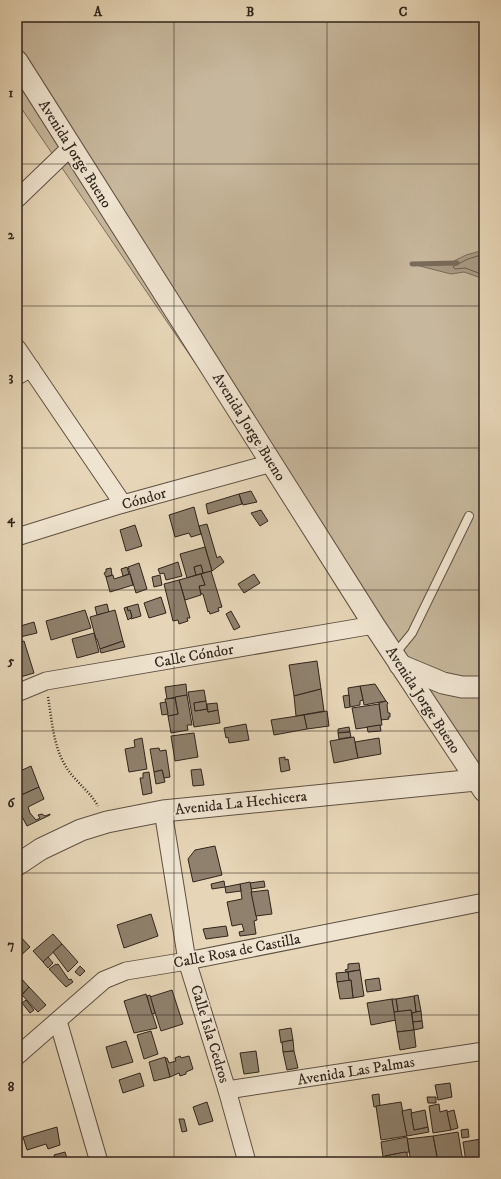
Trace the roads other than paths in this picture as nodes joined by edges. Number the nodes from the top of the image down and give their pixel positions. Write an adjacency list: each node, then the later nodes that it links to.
1 (17, 61): 2 (street, Avenida Jorge Bueno)
2 (71, 147): 3 (street); 6 (street, Avenida Jorge Bueno)
3 (17, 199)
4 (17, 348): 5 (street)
5 (24, 372): 7 (street)
6 (272, 463): 7 (street, Cóndor); 10 (street, Avenida Jorge Bueno)
7 (123, 504): 9 (street, Cóndor)
8 (469, 516): 11 (lane)
9 (17, 537)
10 (374, 625): 11 (street, Avenida Jorge Bueno); 13 (street, Calle Cóndor)
11 (397, 660): 12 (street); 14 (street, Avenida Jorge Bueno)
12 (484, 687)
13 (17, 693)
14 (480, 786): 15 (street, Avenida La Hechicera)
15 (163, 811): 16 (street, Avenida La Hechicera); 18 (street, Calle Isla Cedros)
16 (17, 865)
17 (484, 902): 18 (street, Calle Rosa de Castilla)
18 (187, 961): 19 (street, Calle Rosa de Castilla); 22 (street, Calle Isla Cedros)
19 (58, 1021): 21 (street, Calle Rosa de Castilla); 23 (street)
20 (484, 1051): 22 (street, Avenida Las Palmas)
21 (17, 1056)
22 (227, 1090): 24 (street, Calle Isla Cedros)
23 (99, 1162)
24 (247, 1162)

